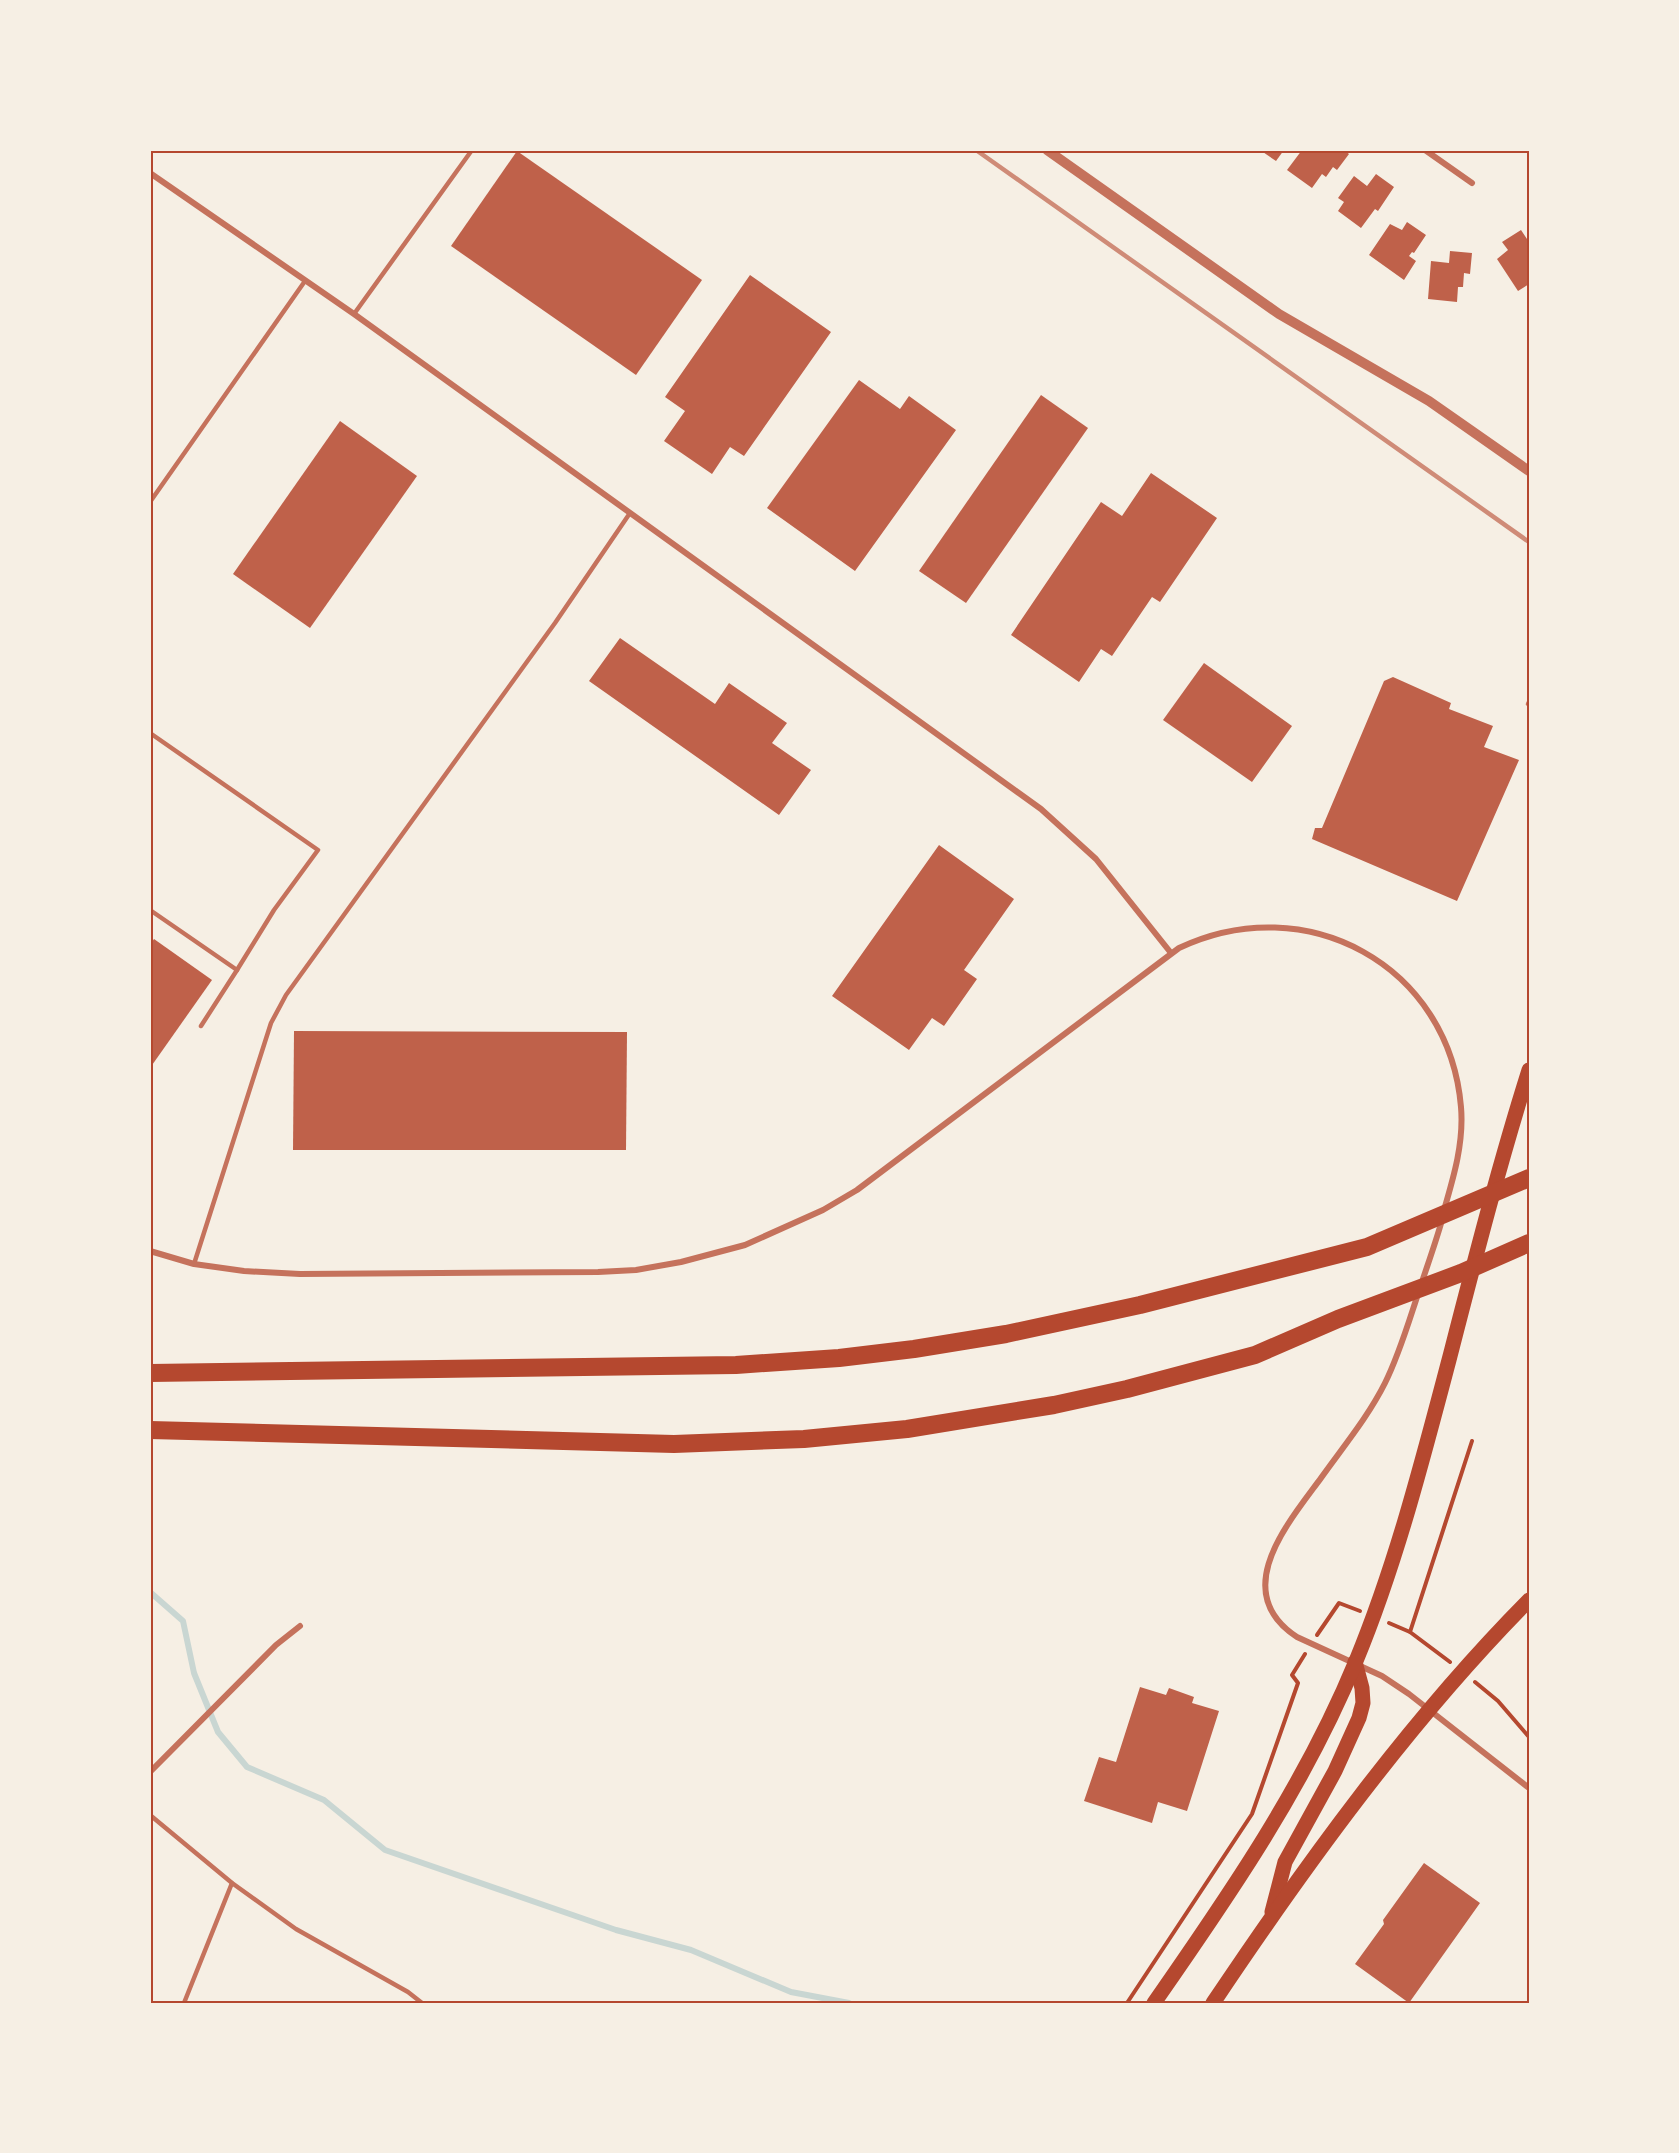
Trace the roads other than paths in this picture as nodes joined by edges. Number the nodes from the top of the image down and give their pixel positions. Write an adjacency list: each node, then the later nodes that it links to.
1 (472, 150): 7 (lane)
2 (1047, 150): 8 (street)
3 (1425, 150): 5 (street)
4 (150, 173): 6 (street)
5 (1472, 183)
6 (305, 281): 7 (street); 9 (lane)
7 (354, 314): 10 (street)
8 (1529, 471)
9 (150, 502)
10 (630, 513): 13 (street); 20 (lane)
11 (150, 733): 14 (lane)
12 (150, 910): 14 (lane)
13 (1171, 953): 20 (street); 25 (street)
14 (237, 970): 15 (lane)
15 (201, 1026)
16 (1529, 1070): 25 (main road)
17 (1529, 1178): 21 (highway)
18 (1529, 1243): 22 (highway)
19 (150, 1251): 20 (street)
20 (194, 1264)
21 (150, 1373)
22 (154, 1430)
23 (1529, 1600): 26 (main road)
24 (300, 1626): 27 (street)
25 (1355, 1662): 26 (street); 31 (main road); 34 (main road)
26 (1429, 1711): 28 (street); 31 (main road)
27 (152, 1770)
28 (1529, 1788)
29 (150, 1815): 30 (lane)
30 (232, 1883): 32 (lane); 33 (lane)
31 (1270, 1920): 35 (main road)
32 (184, 2003)
33 (422, 2003)
34 (1154, 2003)
35 (1213, 2003)

